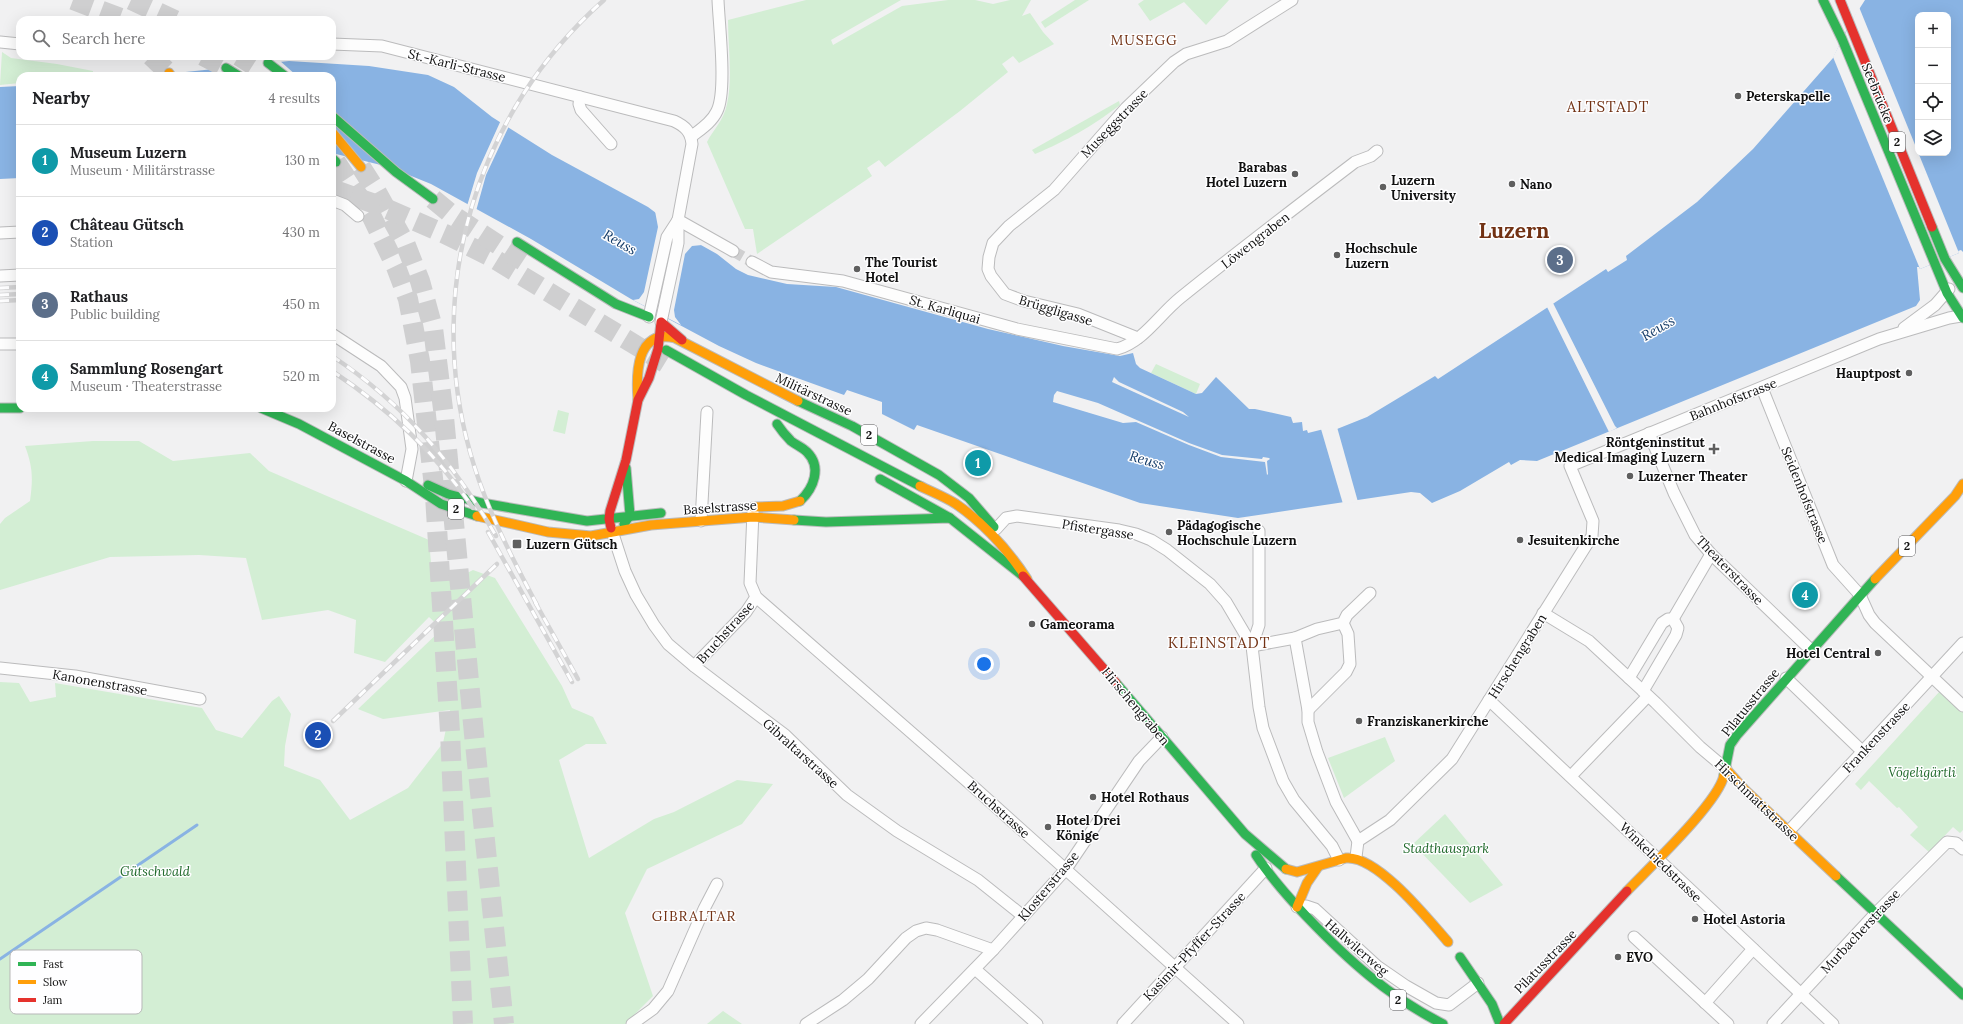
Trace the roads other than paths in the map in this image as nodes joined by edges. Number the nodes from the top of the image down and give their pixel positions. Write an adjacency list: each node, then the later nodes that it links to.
1 (718, 0): 15 (street)
2 (1292, 0): 31 (street, Museggstrasse)
3 (1823, 0): 33 (main road, Seebrücke / 2)
4 (1840, 0): 30 (main road, Seebrücke / 2)
5 (0, 42): 6 (street)
6 (16, 44)
7 (336, 44): 12 (street, St.-Karli-Strasse)
8 (268, 63): 11 (main road)
9 (226, 68): 10 (main road)
10 (232, 72)
11 (280, 72)
12 (580, 97): 15 (street, St.-Karli-Strasse); 16 (street)
13 (336, 120): 19 (main road)
14 (336, 137): 18 (main road)
15 (691, 137): 22 (street)
16 (611, 144)
17 (1377, 151): 40 (street, Löwengraben)
18 (361, 167)
19 (433, 199)
20 (336, 202): 21 (street)
21 (358, 216)
22 (677, 224): 26 (street); 35 (street); 36 (street)
23 (16, 232): 24 (street)
24 (0, 233)
25 (517, 242): 36 (main road)
26 (733, 250)
27 (752, 262): 40 (street, St. Karliquai)
28 (16, 275): 29 (street)
29 (0, 276)
30 (1959, 280): 32 (main road, 2); 33 (street, Bahnhofstrasse)
31 (999, 288): 40 (street, Brüggligasse)
32 (1963, 288)
33 (1947, 293): 34 (main road, 2); 37 (street, Bahnhofstrasse)
34 (1962, 317): 37 (street, Bahnhofstrasse)
35 (662, 318): 39 (main road); 41 (main road, 2)
36 (649, 321): 42 (main road)
37 (1896, 334): 47 (street, Bahnhofstrasse)
38 (336, 337): 58 (street)
39 (659, 338): 41 (main road, 2); 42 (main road, 2); 46 (main road)
40 (1138, 338)
41 (682, 340): 69 (main road, Militärstrasse / 2)
42 (650, 342): 46 (main road); 48 (main road)
43 (0, 344): 44 (street)
44 (16, 344)
45 (666, 350): 69 (main road)
46 (653, 362): 48 (main road)
47 (1762, 388): 53 (street, Bahnhofstrasse); 73 (street, Seidenhofstrasse)
48 (638, 400): 55 (main road)
49 (0, 408): 50 (main road)
50 (16, 408)
51 (270, 412): 58 (main road, Baselstrasse / 2)
52 (707, 412): 63 (street)
53 (1649, 433): 56 (street, Bahnhofstrasse); 70 (street, Theaterstrasse)
54 (813, 444): 61 (main road, Baselstrasse)
55 (626, 460): 64 (main road); 66 (main road)
56 (1570, 466): 75 (street, Hirschengraben)
57 (868, 473): 65 (main road)
58 (406, 480): 66 (main road, Baselstrasse / 2); 68 (main road, Baselstrasse / 2)
59 (1963, 484): 60 (main road, Pilatusstrasse / 2)
60 (1959, 494): 73 (main road, Pilatusstrasse / 2)
61 (750, 511): 63 (main road, Baselstrasse / 2); 65 (main road, Baselstrasse / 2); 74 (street, Bruchstrasse)
62 (667, 512): 64 (main road, Baselstrasse)
63 (703, 513): 68 (main road, Baselstrasse / 2)
64 (630, 515): 66 (main road, Baselstrasse); 68 (main road, 2)
65 (950, 518): 71 (main road, 2)
66 (609, 519): 68 (main road)
67 (1259, 530): 80 (street)
68 (612, 531): 82 (street, Gibraltarstrasse)
69 (993, 531): 71 (main road, 2); 80 (street, Pfistergasse)
70 (1711, 554): 76 (street); 81 (street, Theaterstrasse)
71 (1027, 579): 92 (main road, Hirschengraben / 2)
72 (1370, 593): 77 (street)
73 (1860, 596): 81 (main road, Pilatusstrasse / 2); 84 (street, Seidenhofstrasse)
74 (756, 597): 82 (street, Bruchstrasse); 105 (street, Bruchstrasse)
75 (1543, 613): 85 (street, Hirschmattstrasse); 89 (street, Hirschengraben)
76 (1673, 619): 85 (street); 87 (street)
77 (1343, 623): 78 (street); 91 (street)
78 (1295, 638): 80 (street); 91 (street)
79 (1963, 643): 84 (street, Frankenstrasse)
80 (1252, 646): 102 (street)
81 (1811, 650): 86 (main road, Pilatusstrasse / 2)
82 (694, 666): 109 (street, Gibraltarstrasse)
83 (0, 668): 88 (street, Kanonenstrasse)
84 (1932, 677): 90 (street, Seidenhofstrasse); 93 (street, Frankenstrasse)
85 (1629, 678): 87 (street, Hirschmattstrasse)
86 (1786, 678): 93 (street); 94 (main road, Pilatusstrasse / 2)
87 (1645, 693): 94 (street, Hirschmattstrasse); 95 (street)
88 (200, 699)
89 (1489, 700): 95 (street, Winkelriedstrasse); 98 (street, Hirschengraben)
90 (1963, 706)
91 (1308, 710): 98 (street)
92 (1162, 737): 97 (main road, Hirschengraben / 2); 105 (street, Klosterstrasse)
93 (1863, 752): 96 (street, Frankenstrasse)
94 (1726, 769): 96 (main road, Hirschmattstrasse); 101 (main road, Pilatusstrasse / 2)
95 (1571, 776): 101 (street, Winkelriedstrasse)
96 (1789, 831): 108 (main road, Hirschmattstrasse)
97 (1245, 834): 103 (main road, 2); 104 (main road, 2)
98 (1358, 841): 100 (street)
99 (1963, 849): 108 (street, Murbacherstrasse)
100 (1356, 857): 102 (main road, 2); 111 (main road)
101 (1658, 858): 113 (street, Winkelriedstrasse); 129 (main road, Pilatusstrasse / 2)
102 (1339, 860): 103 (main road, 2)
103 (1318, 866): 107 (main road)
104 (1266, 868): 107 (main road, Hallwilerweg / 2); 115 (street, Kasimir-Pfyffer-Strasse)
105 (1066, 869): 109 (street, Klosterstrasse); 115 (street, Bruchstrasse)
106 (717, 884): 121 (street)
107 (1297, 907): 117 (street, Hallwilerweg); 127 (main road, Hallwilerweg / 2)
108 (1876, 913): 118 (street, Murbacherstrasse); 119 (main road, Hirschmattstrasse)
109 (1023, 916): 112 (street, Klosterstrasse)
110 (1634, 937): 120 (street)
111 (1448, 942)
112 (993, 950): 116 (street, Klosterstrasse); 122 (street)
113 (1753, 950): 118 (street, Winkelriedstrasse); 120 (street)
114 (1460, 957): 117 (main road)
115 (1174, 968): 125 (street, Kasimir-Pfyffer-Strasse); 126 (street, Bruchstrasse)
116 (975, 969): 123 (street, Klosterstrasse); 124 (street)
117 (1478, 983): 128 (main road)
118 (1801, 994): 131 (street, Murbacherstrasse); 132 (street, Winkelriedstrasse)
119 (1963, 995)
120 (1705, 1003): 130 (street)
121 (632, 1024)
122 (806, 1024)
123 (921, 1024)
124 (1037, 1024)
125 (1123, 1024)
126 (1238, 1024)
127 (1443, 1024)
128 (1500, 1024)
129 (1504, 1024)
130 (1728, 1024)
131 (1773, 1024)
132 (1832, 1024)

